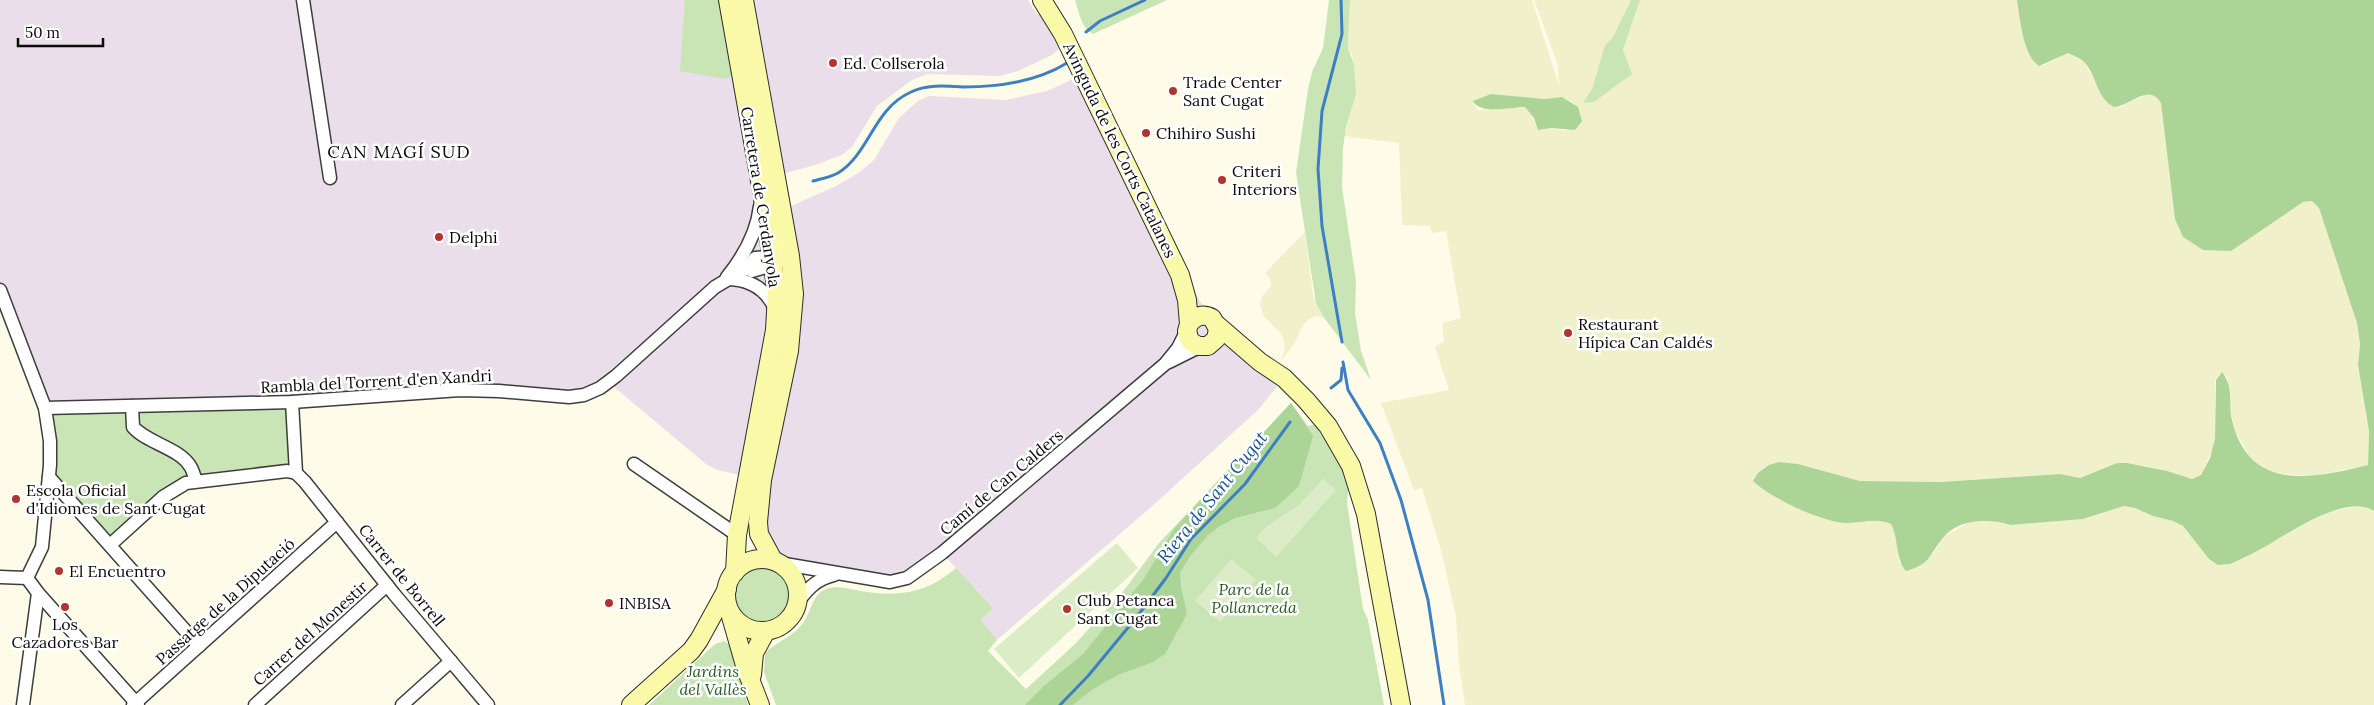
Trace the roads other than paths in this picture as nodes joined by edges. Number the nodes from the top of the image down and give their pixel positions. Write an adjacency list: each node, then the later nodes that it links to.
1 (303, 0): 7 (street)
2 (728, 0): 8 (street, Carretera de Cerdanyola)
3 (744, 0): 8 (street, Carretera de Cerdanyola)
4 (1042, 0): 6 (street, Avinguda de les Corts Catalanes)
5 (1056, 0): 6 (street, Avinguda de les Corts Catalanes)
6 (1061, 30): 10 (street, Avinguda de les Corts Catalanes)
7 (330, 178)
8 (770, 191): 9 (street, Carretera de Cerdanyola); 11 (street, Rambla del Torrent d'en Xandri); 13 (street, Carretera de Cerdanyola)
9 (773, 259): 11 (street, Rambla del Torrent d'en Xandri); 13 (street); 14 (street, Carretera de Cerdanyola)
10 (1180, 275): 15 (street, Avinguda de les Corts Catalanes); 16 (street, Avinguda de les Corts Catalanes)
11 (726, 279): 14 (street); 20 (street, Rambla del Torrent d'en Xandri)
12 (0, 290): 22 (street)
13 (793, 304): 30 (street, Carretera de Cerdanyola)
14 (776, 311): 28 (street, Carretera de Cerdanyola)
15 (1214, 321): 16 (street); 17 (street); 18 (street, Avinguda de les Corts Catalanes)
16 (1188, 327): 17 (street, Avinguda de les Corts Catalanes); 19 (street, Camí de Can Calders)
17 (1205, 346): 18 (street, Avinguda de les Corts Catalanes); 19 (street, Camí de Can Calders)
18 (1260, 362): 51 (street, Avinguda de les Corts Catalanes)
19 (1165, 364): 32 (street, Camí de Can Calders)
20 (292, 402): 21 (street, Rambla del Torrent d'en Xandri); 24 (street)
21 (132, 406): 22 (street, Rambla del Torrent d'en Xandri); 26 (street)
22 (45, 408): 25 (street)
23 (634, 464): 28 (street)
24 (292, 472): 26 (street); 27 (street, Carrer de Borrell)
25 (49, 477): 29 (street); 34 (street)
26 (196, 481): 29 (street)
27 (338, 522): 35 (street, Carrer de Borrell); 41 (street, Passatge de la Diputació)
28 (737, 535): 31 (street, Carretera de Cerdanyola)
29 (110, 545): 41 (street)
30 (776, 562): 31 (street); 32 (street, Camí de Can Calders); 38 (street)
31 (735, 572): 36 (street)
32 (841, 574): 38 (street, Camí de Can Calders)
33 (0, 577): 34 (street)
34 (27, 578): 37 (street)
35 (387, 585): 42 (street, Carrer de Borrell); 46 (street, Carrer del Monestir)
36 (727, 590): 39 (street); 49 (street)
37 (38, 593): 44 (street); 45 (street)
38 (798, 602): 40 (street)
39 (730, 610): 40 (street); 43 (street)
40 (766, 631): 43 (street)
41 (199, 646): 44 (street, Passatge de la Diputació)
42 (451, 661): 47 (street); 48 (street, Carrer de Borrell)
43 (752, 680): 50 (street)
44 (136, 704)
45 (23, 705)
46 (254, 705)
47 (402, 705)
48 (488, 705)
49 (631, 705)
50 (760, 705)
51 (1401, 705)

